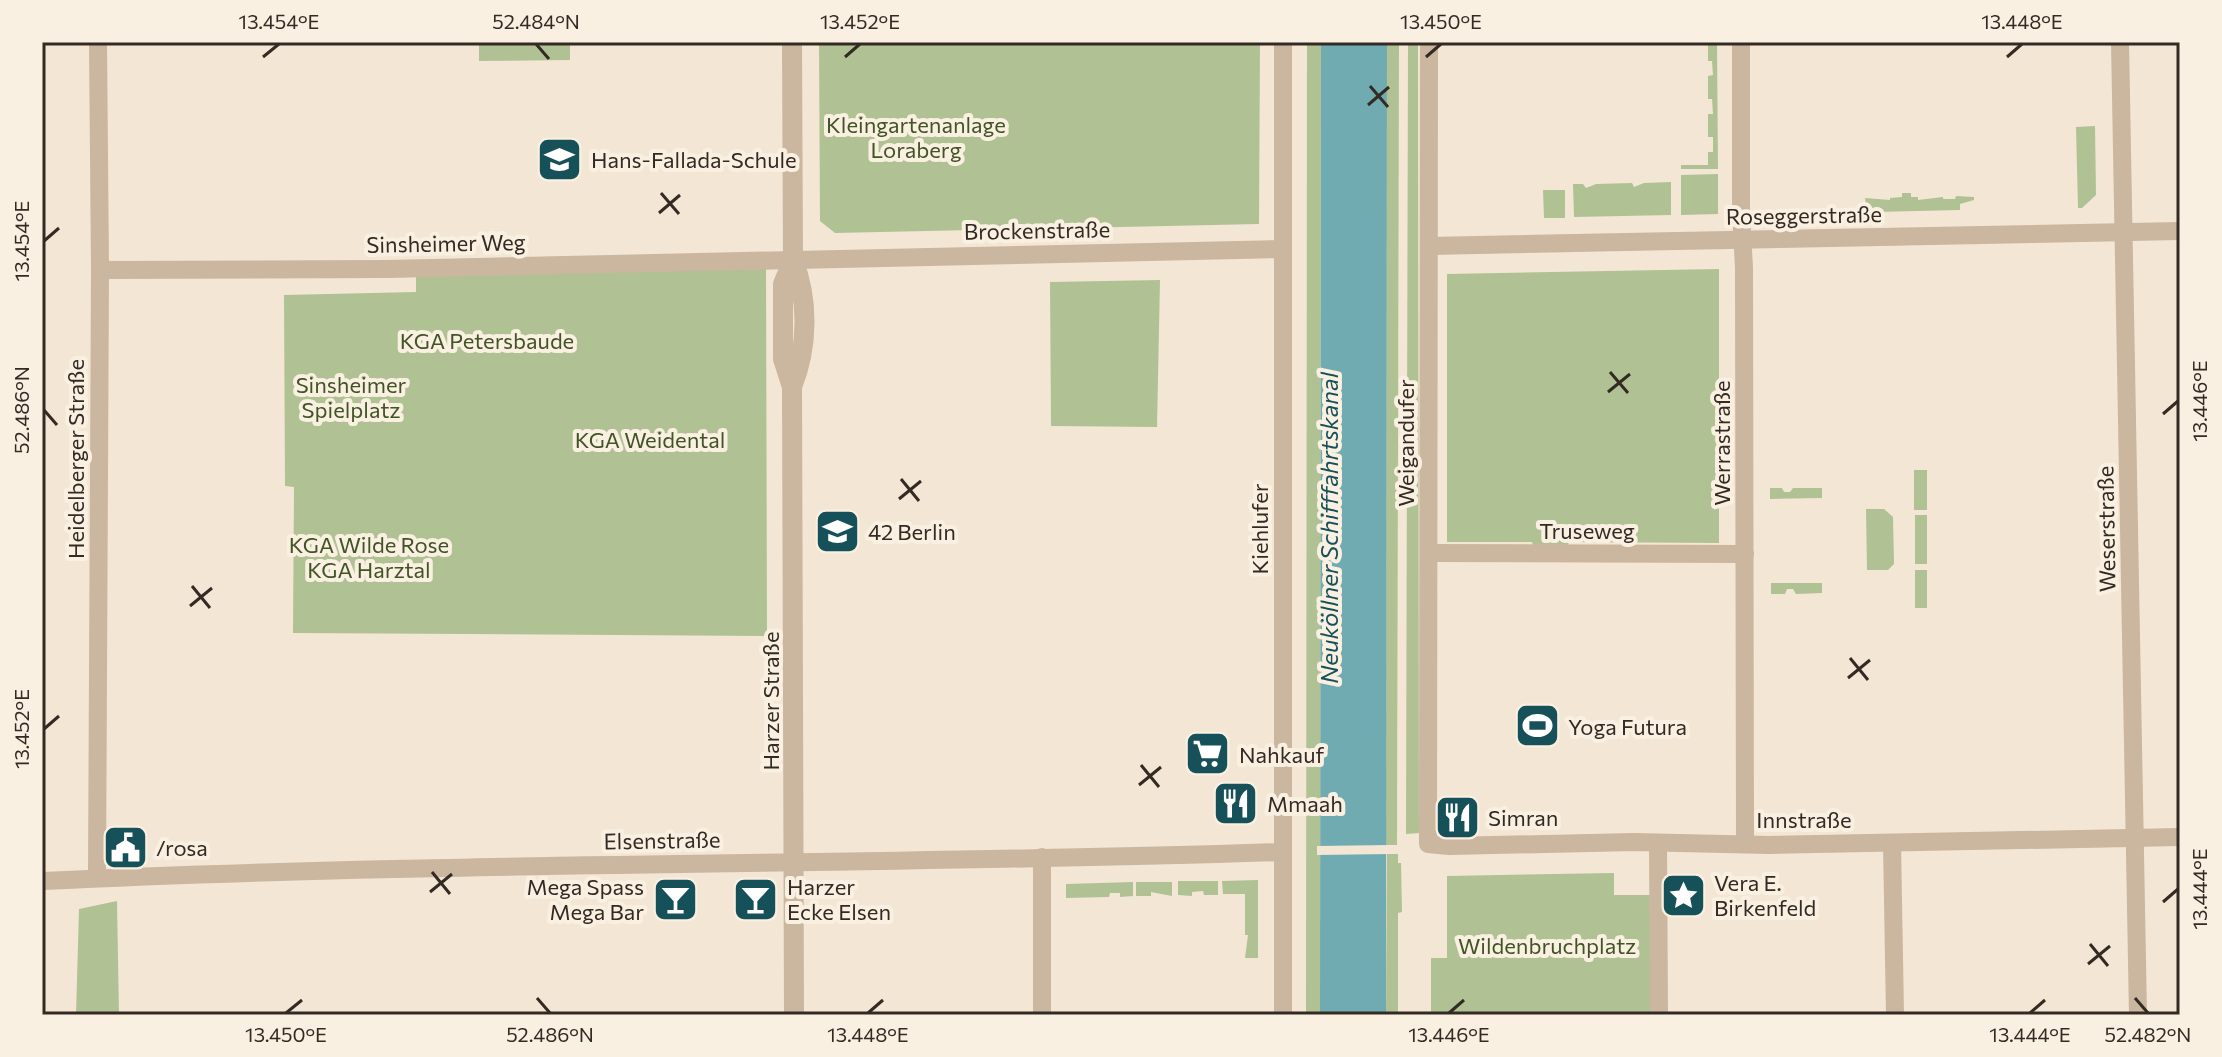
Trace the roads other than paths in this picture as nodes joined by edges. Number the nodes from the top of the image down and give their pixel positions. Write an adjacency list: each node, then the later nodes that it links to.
1 (98, 42): 13 (street, Heidelberger Straße)
2 (792, 42): 12 (street, Harzer Straße)
3 (1283, 42): 11 (street, Kiehlufer)
4 (1429, 42): 10 (street, Weigandufer)
5 (1741, 42): 9 (street, Werrastraße)
6 (2120, 42): 8 (street, Weserstraße)
7 (2180, 231): 8 (street, Roseggerstraße)
8 (2124, 233): 9 (street, Roseggerstraße); 17 (street, Weserstraße)
9 (1743, 240): 10 (street, Roseggerstraße); 15 (street, Werrastraße)
10 (1429, 246): 14 (street, Weigandufer)
11 (1283, 249): 12 (street, Brockenstraße); 22 (street, Kiehlufer)
12 (793, 260): 13 (street, Sinsheimer Weg); 24 (street, Harzer Straße)
13 (100, 270): 25 (street, Heidelberger Straße)
14 (1429, 553): 15 (street, Truseweg); 20 (street, Weigandufer)
15 (1745, 554): 21 (street, Werrastraße)
16 (2180, 837): 17 (street, Innstraße)
17 (2135, 838): 19 (street, Innstraße); 32 (street, Weserstraße)
18 (1658, 843): 20 (street, Innstraße); 21 (street, Innstraße); 30 (street)
19 (1892, 843): 21 (street, Innstraße); 31 (street)
20 (1428, 844)
21 (1745, 844)
22 (1283, 852): 23 (street, Elsenstraße); 29 (street, Kiehlufer)
23 (1042, 857): 24 (street, Elsenstraße); 28 (street)
24 (795, 861): 25 (street, Elsenstraße); 27 (street, Harzer Straße)
25 (97, 877): 26 (street, Elsenstraße)
26 (42, 881)
27 (794, 1015)
28 (1042, 1015)
29 (1283, 1015)
30 (1659, 1015)
31 (1895, 1015)
32 (2138, 1015)

